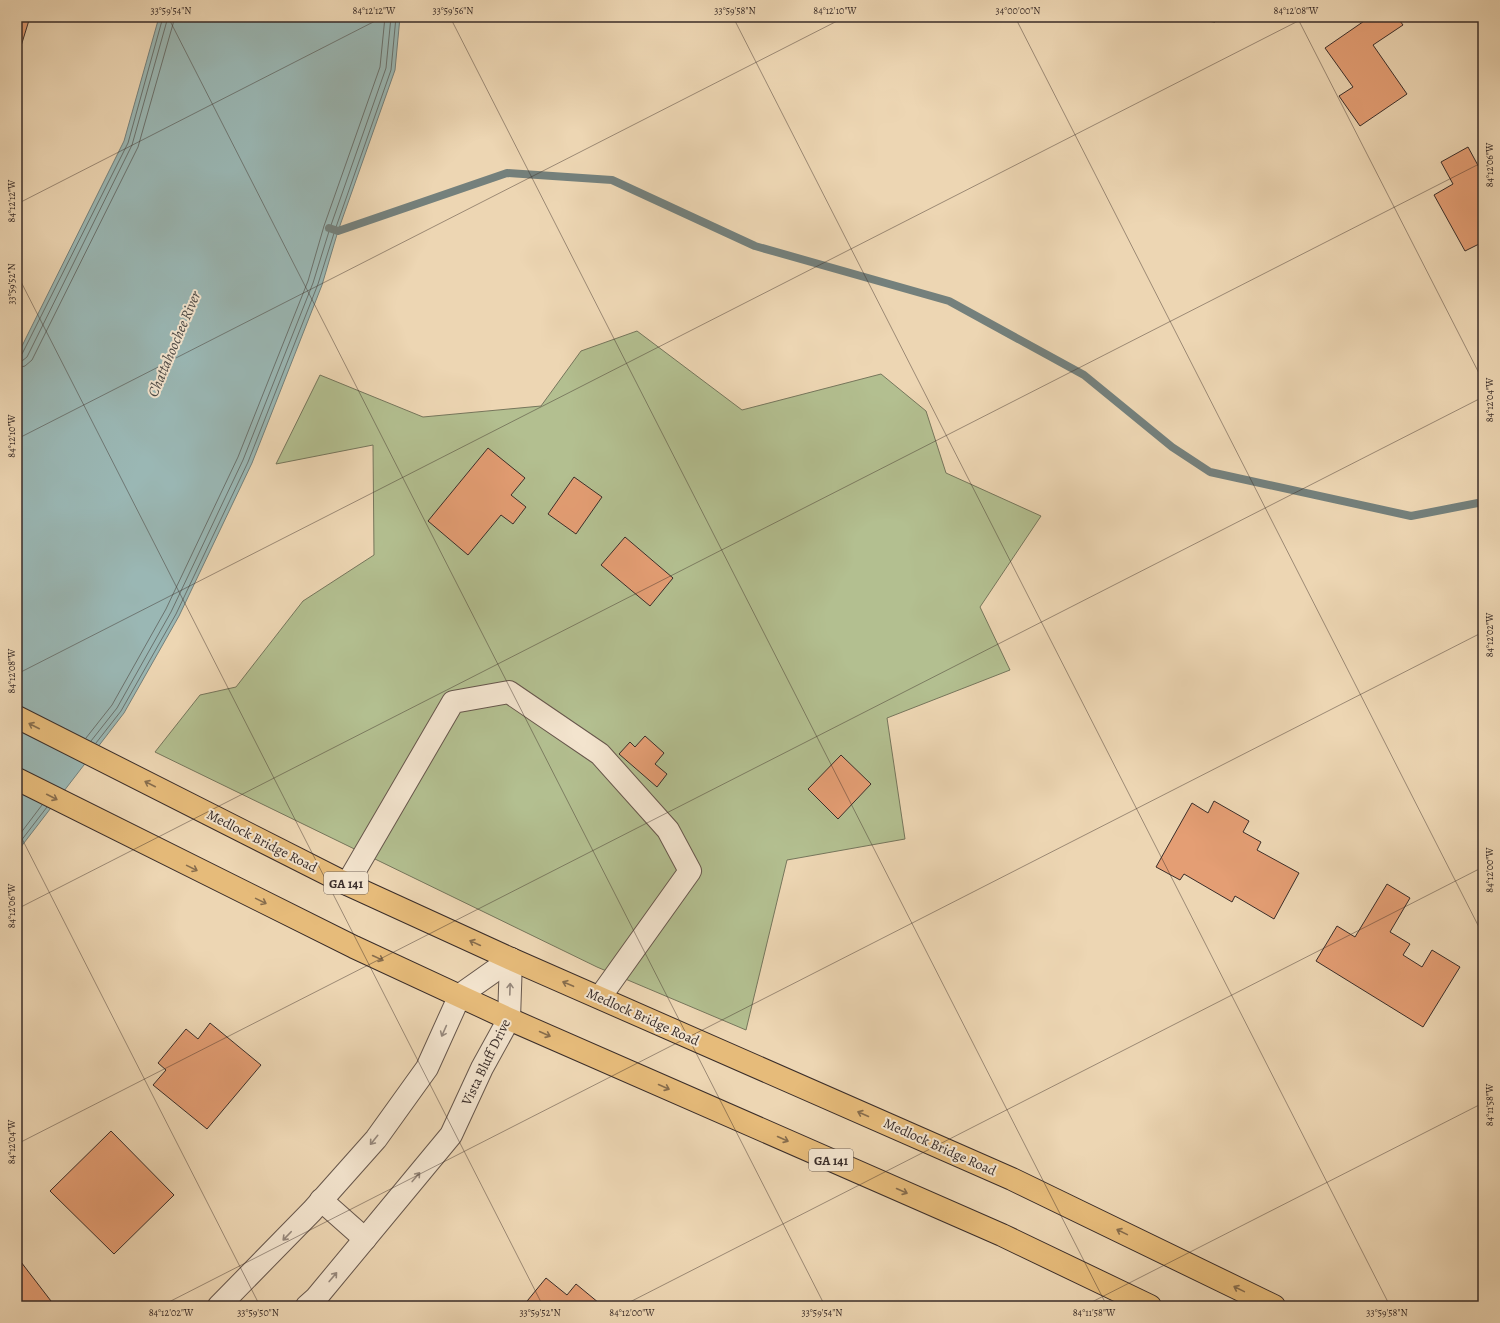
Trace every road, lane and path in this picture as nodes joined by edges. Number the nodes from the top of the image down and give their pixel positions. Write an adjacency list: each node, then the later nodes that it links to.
1 (17, 717): 3 (highway, Medlock Bridge Road / GA 141, one-way to 1)
2 (17, 779): 5 (highway, GA 141, one-way to 5)
3 (347, 884): 4 (highway, Medlock Bridge Road / GA 141, one-way to 3); 6 (street)
4 (511, 959): 5 (street); 6 (highway, Medlock Bridge Road / GA 141, one-way to 4); 7 (street, Vista Bluff Drive, one-way to 4)
5 (460, 995): 7 (highway, GA 141); 8 (street, one-way to 8)
6 (600, 997): 13 (highway, Medlock Bridge Road / GA 141, one-way to 6)
7 (509, 1019): 9 (street, Vista Bluff Drive, one-way to 7); 12 (highway, GA 141, one-way to 12)
8 (321, 1200): 9 (street); 10 (street, one-way to 10)
9 (365, 1239): 11 (street, Vista Bluff Drive, one-way to 9)
10 (221, 1305)
11 (307, 1306)
12 (1150, 1306)
13 (1274, 1306)

